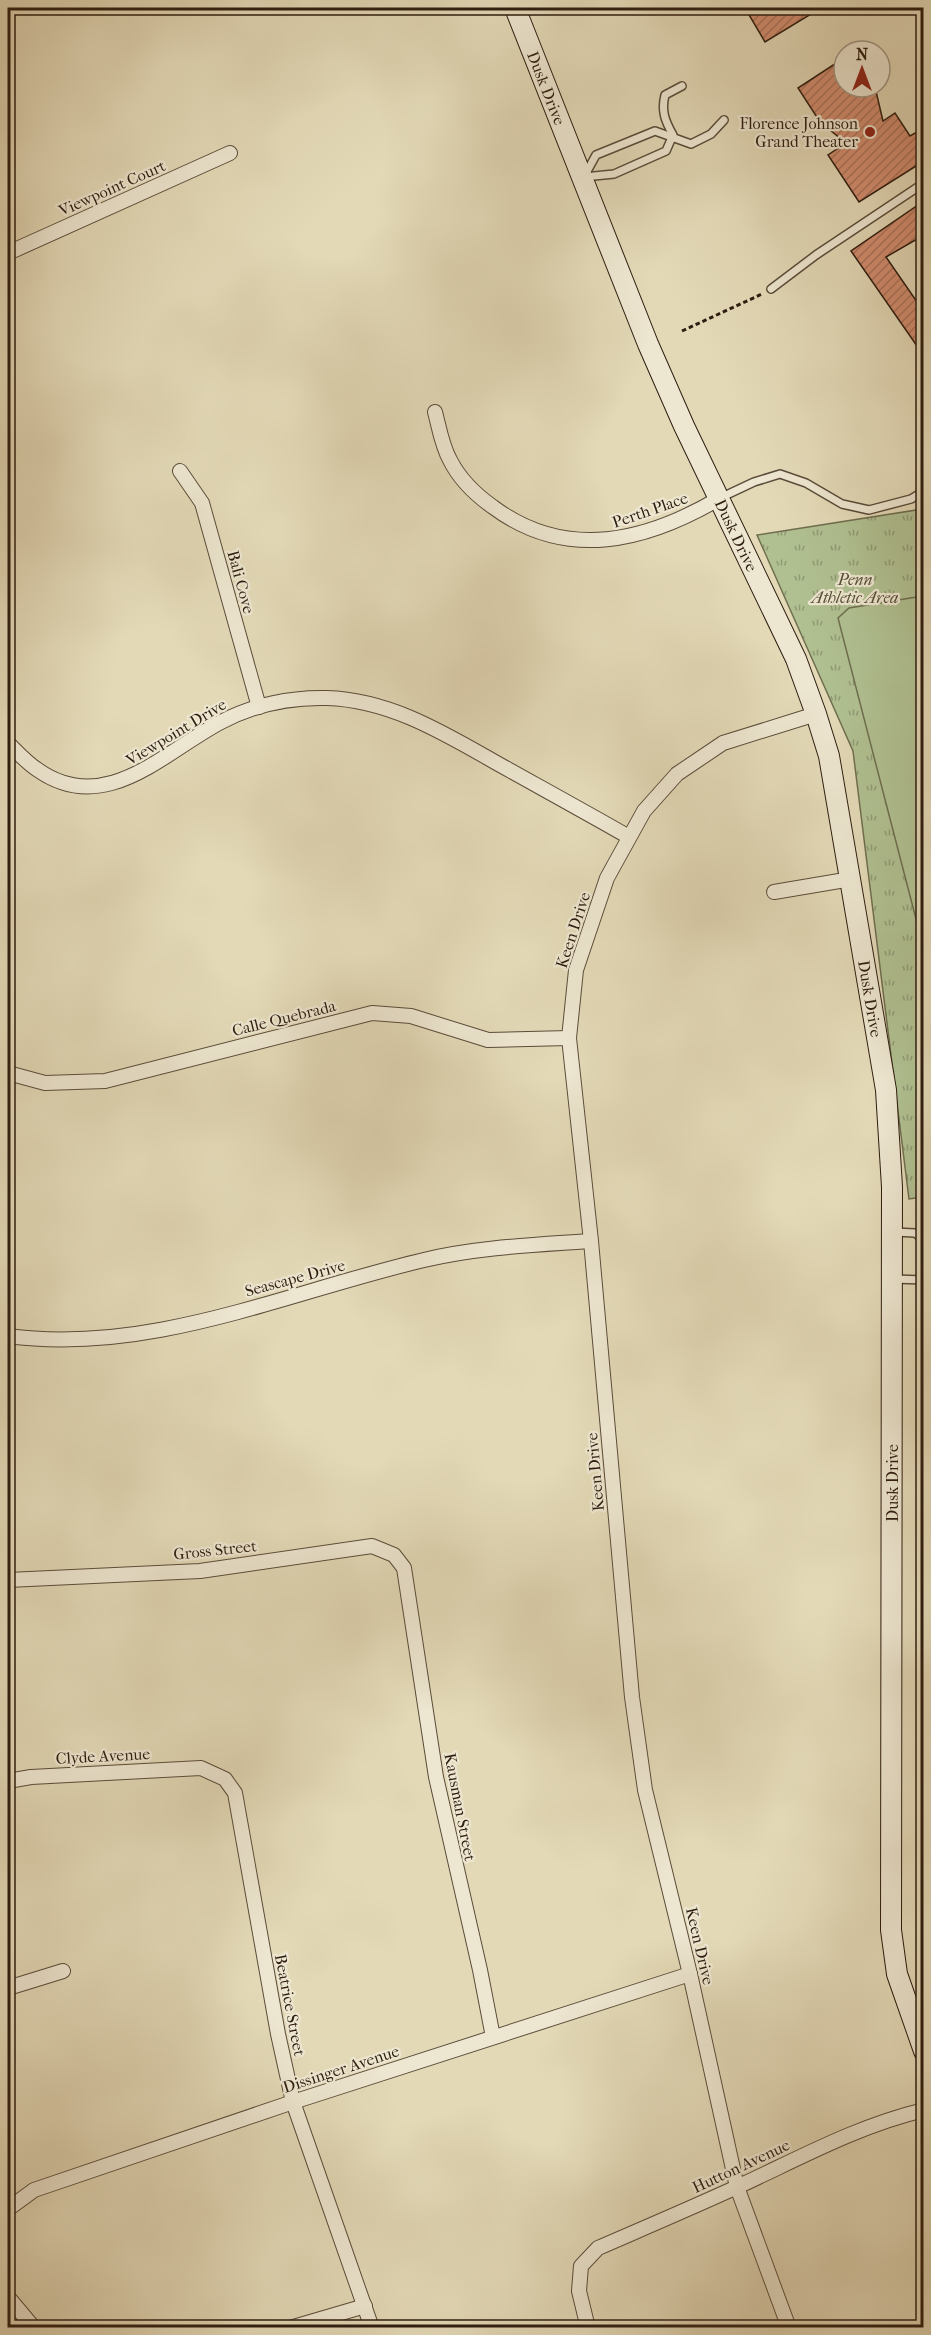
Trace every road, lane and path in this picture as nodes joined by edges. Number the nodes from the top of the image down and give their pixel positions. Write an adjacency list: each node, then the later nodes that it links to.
1 (515, 8): 6 (street, Dusk Drive)
2 (682, 86): 4 (lane)
3 (724, 120): 4 (lane)
4 (673, 135): 6 (lane); 6 (lane)
5 (230, 153): 8 (street, Viewpoint Court)
6 (584, 177): 14 (street, Dusk Drive)
7 (924, 183): 9 (lane)
8 (8, 254)
9 (771, 289): 10 (path)
10 (682, 332)
11 (435, 412): 14 (street, Perth Place)
12 (180, 471): 15 (street, Bali Cove)
13 (924, 491): 14 (lane)
14 (720, 498): 16 (street, Dusk Drive)
15 (259, 707): 17 (street, Viewpoint Drive); 18 (street, Viewpoint Drive)
16 (816, 714): 18 (street, Keen Drive); 19 (street, Dusk Drive)
17 (8, 743)
18 (629, 837): 21 (street, Keen Drive)
19 (851, 879): 20 (street); 23 (street, Dusk Drive)
20 (774, 892)
21 (568, 1038): 22 (street, Calle Quebrada); 24 (street, Keen Drive)
22 (8, 1073)
23 (892, 1232): 25 (street, Dusk Drive); 26 (lane)
24 (591, 1241): 27 (street, Seascape Drive); 33 (street, Keen Drive)
25 (892, 1279): 26 (lane); 36 (street, Dusk Drive)
26 (923, 1280)
27 (8, 1336)
28 (8, 1580): 29 (street, Gross Street)
29 (405, 1581): 35 (street, Kausman Street)
30 (201, 1768): 31 (street, Clyde Avenue); 37 (street, Beatrice Street)
31 (8, 1781)
32 (63, 1971): 34 (street)
33 (690, 1974): 35 (street, Dissinger Avenue); 39 (street, Keen Drive)
34 (8, 1988)
35 (493, 2037): 37 (street, Dissinger Avenue)
36 (924, 2051)
37 (293, 2102): 40 (street, Dissinger Avenue); 42 (street, Beatrice Street)
38 (924, 2110): 39 (street, Hutton Avenue)
39 (737, 2187): 46 (street, Hutton Avenue); 47 (street, Keen Drive)
40 (8, 2209)
41 (8, 2297): 43 (street)
42 (365, 2306): 44 (street); 45 (street, Beatrice Street)
43 (34, 2328)
44 (290, 2328)
45 (372, 2328)
46 (588, 2328)
47 (789, 2328)

